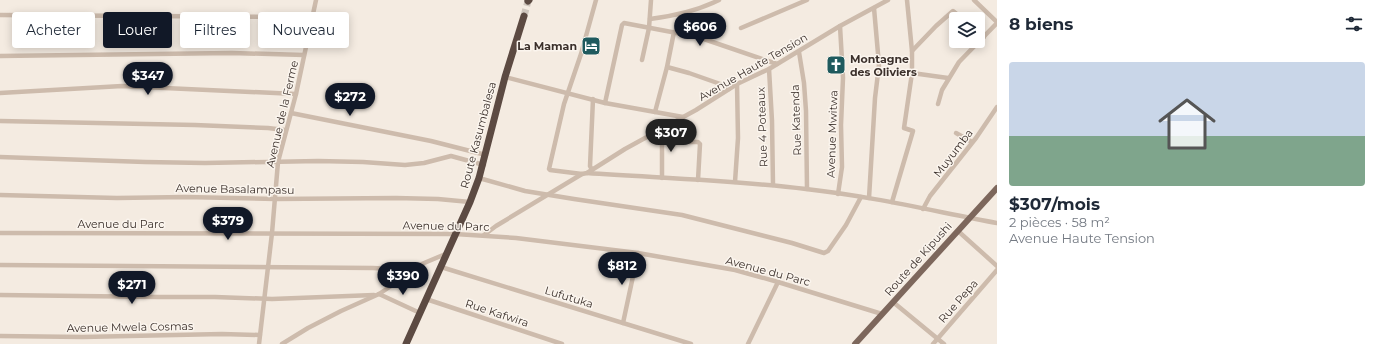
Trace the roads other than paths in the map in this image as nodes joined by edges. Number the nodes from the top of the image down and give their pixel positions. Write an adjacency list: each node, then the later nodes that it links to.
1 (316, 0): 10 (street, Avenue de la Ferme)
2 (596, 0): 37 (street)
3 (651, 0): 15 (street)
4 (720, 0): 15 (street)
5 (807, 0): 19 (street)
6 (888, 0): 9 (street, Avenue Haute Tension)
7 (907, 0): 24 (street)
8 (974, 0): 16 (street)
9 (874, 8): 17 (street, Avenue Haute Tension); 70 (street)
10 (313, 12)
11 (0, 15): 13 (street)
12 (949, 15): 24 (street)
13 (258, 16)
14 (524, 16): 33 (highway, Route Kasumbalesa)
15 (650, 20): 18 (street)
16 (997, 22): 21 (street)
17 (840, 26): 25 (street, Avenue Haute Tension); 67 (street, Avenue Mwitwa)
18 (649, 28): 20 (street); 28 (street); 41 (street)
19 (741, 28)
20 (674, 32): 29 (street); 30 (street)
21 (985, 37)
22 (305, 48): 26 (street, Avenue de la Ferme)
23 (973, 48): 34 (street)
24 (912, 50): 32 (street)
25 (799, 52): 29 (street, Avenue Haute Tension); 65 (street, Rue Katenda)
26 (304, 55): 27 (street); 39 (street, Avenue de la Ferme)
27 (0, 56)
28 (642, 60)
29 (777, 64): 31 (street, Avenue Haute Tension)
30 (667, 68): 36 (street); 44 (street)
31 (769, 69): 35 (street, Avenue Haute Tension); 63 (street, Rue 4 Poteaux)
32 (912, 73): 34 (street); 73 (street)
33 (505, 78): 37 (street); 53 (highway, Route Kasumbalesa)
34 (948, 78): 42 (street)
35 (737, 84): 36 (street, Avenue Haute Tension); 62 (street)
36 (729, 89): 46 (street, Avenue Haute Tension)
37 (567, 92): 40 (street); 58 (street)
38 (0, 93): 39 (street)
39 (296, 94): 45 (street, Avenue de la Ferme)
40 (593, 100): 41 (street); 57 (street)
41 (605, 102): 44 (street)
42 (938, 104)
43 (997, 107): 52 (street, Muyumba)
44 (655, 112): 46 (street)
45 (290, 113): 49 (street, Avenue de la Ferme); 53 (street)
46 (683, 117): 48 (street, Avenue Haute Tension)
47 (0, 121): 49 (street)
48 (662, 128): 57 (street, Avenue Haute Tension); 60 (street)
49 (285, 130): 55 (street, Avenue de la Ferme)
50 (956, 133): 52 (street)
51 (689, 142): 61 (street)
52 (972, 142): 74 (street, Muyumba)
53 (486, 155): 56 (highway, Route Kasumbalesa)
54 (0, 157): 55 (street)
55 (278, 162): 56 (street); 71 (street, Avenue de la Ferme)
56 (484, 165): 59 (highway, Route Kasumbalesa)
57 (592, 170): 58 (street, Avenue Haute Tension)
58 (585, 173): 60 (street); 66 (street, Avenue Haute Tension)
59 (479, 178): 66 (street); 72 (highway, Route Kasumbalesa)
60 (662, 178): 61 (street)
61 (698, 180): 62 (street)
62 (735, 182): 63 (street)
63 (773, 185): 65 (street)
64 (997, 188): 75 (main road, Route de Kipushi)
65 (807, 189): 67 (street)
66 (550, 194): 69 (street); 81 (street, Avenue Haute Tension)
67 (838, 194): 69 (street)
68 (0, 195): 71 (street, Avenue Basalampasu)
69 (861, 197): 70 (street)
70 (869, 198): 73 (street)
71 (275, 199): 72 (street, Avenue Basalampasu); 79 (street, Avenue de la Ferme)
72 (470, 202): 80 (highway, Route Kasumbalesa)
73 (892, 202): 74 (street)
74 (923, 209): 75 (street)
75 (970, 218): 76 (street); 77 (main road, Route de Kipushi)
76 (997, 223)
77 (958, 231): 85 (street); 95 (main road, Route de Kipushi)
78 (0, 233): 79 (street, Avenue du Parc)
79 (272, 233): 80 (street, Avenue du Parc); 86 (street, Avenue de la Ferme)
80 (455, 234): 81 (street, Avenue du Parc); 82 (highway, Route Kasumbalesa)
81 (484, 235): 83 (street, Avenue du Parc)
82 (448, 253): 87 (highway, Route Kasumbalesa); 88 (street)
83 (638, 253): 90 (street, Avenue du Parc); 98 (street)
84 (0, 265): 86 (street)
85 (997, 266)
86 (267, 267): 88 (street); 93 (street, Avenue de la Ferme)
87 (441, 267): 94 (highway, Route Kasumbalesa); 98 (street, Lufutuka)
88 (410, 270): 91 (street)
89 (997, 270): 101 (street, Rue Pepa)
90 (778, 282): 97 (street, Avenue du Parc); 108 (street)
91 (376, 294): 93 (street); 96 (street); 104 (street)
92 (0, 295): 93 (street)
93 (264, 299): 99 (street, Avenue de la Ferme)
94 (426, 299): 96 (highway, Route Kasumbalesa); 106 (street, Rue Kafwira)
95 (893, 302): 97 (main road, Route de Kipushi); 101 (street)
96 (420, 313): 105 (highway, Route Kasumbalesa)
97 (882, 314): 102 (main road, Route de Kipushi)
98 (623, 323): 107 (street, Lufutuka)
99 (260, 335): 100 (street, Avenue Mwela Cosmas); 103 (street, Avenue de la Ferme)
100 (0, 336)
101 (938, 339): 109 (street, Rue Pepa); 110 (street)
102 (858, 343)
103 (259, 344)
104 (282, 344)
105 (408, 344)
106 (562, 344)
107 (691, 344)
108 (748, 344)
109 (933, 344)
110 (944, 344)

